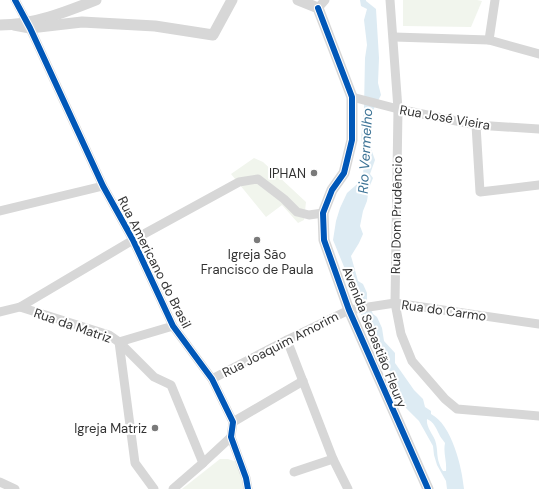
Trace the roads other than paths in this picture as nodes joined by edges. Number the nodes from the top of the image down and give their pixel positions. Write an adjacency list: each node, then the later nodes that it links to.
1 (15, 0): 11 (street, Rua Americano do Brasil)
2 (96, 0): 8 (street)
3 (232, 0): 9 (street)
4 (298, 0): 7 (street)
5 (390, 0): 12 (street, Rua Dom Prudêncio)
6 (495, 0): 13 (street)
7 (322, 4): 15 (street, Avenida Sebastião Fleury)
8 (79, 7): 9 (street); 11 (street)
9 (82, 22): 11 (street)
10 (0, 24): 11 (street)
11 (29, 26): 20 (street, Rua Americano do Brasil)
12 (394, 38): 13 (street); 16 (street, Rua Dom Prudêncio)
13 (490, 40): 14 (street)
14 (539, 54)
15 (357, 98): 16 (street, Rua José Vieira); 22 (street, Avenida Sebastião Fleury)
16 (395, 109): 17 (street, Rua José Vieira); 24 (street, Rua Dom Prudêncio)
17 (476, 125): 18 (street, Rua José Vieira); 19 (street)
18 (539, 130)
19 (539, 185)
20 (103, 186): 21 (street); 23 (street, Rua Americano do Brasil)
21 (0, 211)
22 (323, 213): 23 (street); 26 (street, Avenida Sebastião Fleury)
23 (133, 240): 25 (street); 29 (street, Rua Americano do Brasil)
24 (392, 303): 26 (street, Rua do Carmo); 28 (street, Rua do Carmo); 34 (street, Rua Dom Prudêncio)
25 (20, 307): 27 (street); 31 (street, Rua da Matriz)
26 (353, 309): 30 (street, Rua Joaquim Amorim); 46 (street, Avenida Sebastião Fleury)
27 (0, 312)
28 (539, 324)
29 (172, 326): 31 (street, Rua da Matriz); 32 (street, Rua Americano do Brasil)
30 (287, 340): 32 (street, Rua Joaquim Amorim); 33 (street)
31 (119, 342): 38 (street); 42 (street)
32 (212, 379): 35 (street, Rua Americano do Brasil)
33 (303, 381): 35 (street); 37 (street)
34 (539, 416)
35 (233, 422): 36 (street)
36 (231, 437): 38 (street); 44 (street)
37 (333, 459): 39 (street); 45 (street)
38 (203, 464): 43 (street)
39 (294, 472)
40 (0, 482): 41 (street)
41 (15, 489)
42 (154, 489)
43 (173, 489)
44 (248, 489)
45 (348, 489)
46 (428, 489)

